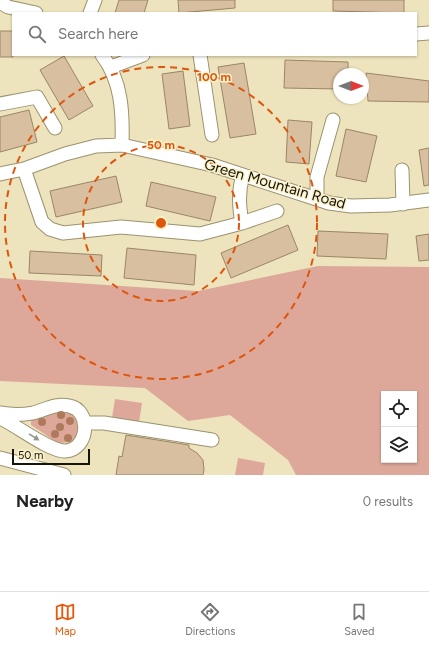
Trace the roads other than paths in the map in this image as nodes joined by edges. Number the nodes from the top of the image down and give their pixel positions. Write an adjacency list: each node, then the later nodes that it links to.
1 (94, 0): 4 (street)
2 (3, 6): 3 (street)
3 (31, 12)
4 (90, 12)
5 (417, 34): 6 (street)
6 (429, 34)
7 (103, 56): 10 (street)
8 (140, 56): 10 (street)
9 (200, 56): 14 (street)
10 (111, 66): 15 (street)
11 (0, 104): 13 (street)
12 (333, 120): 20 (street)
13 (55, 128)
14 (212, 136)
15 (122, 145): 16 (street, Green Mountain Road); 19 (street, Green Mountain Road)
16 (24, 169): 18 (street, Green Mountain Road); 24 (street)
17 (402, 170): 22 (street)
18 (0, 174)
19 (243, 175): 20 (street, Green Mountain Road); 24 (street)
20 (317, 199): 22 (street, Green Mountain Road)
21 (429, 200): 22 (street, Green Mountain Road)
22 (403, 204)
23 (277, 211): 24 (street)
24 (242, 223)
25 (0, 413): 27 (street)
26 (0, 418): 27 (street, one-way to 27)
27 (84, 423): 28 (street)
28 (212, 440)
29 (0, 458): 30 (street)
30 (64, 475)

